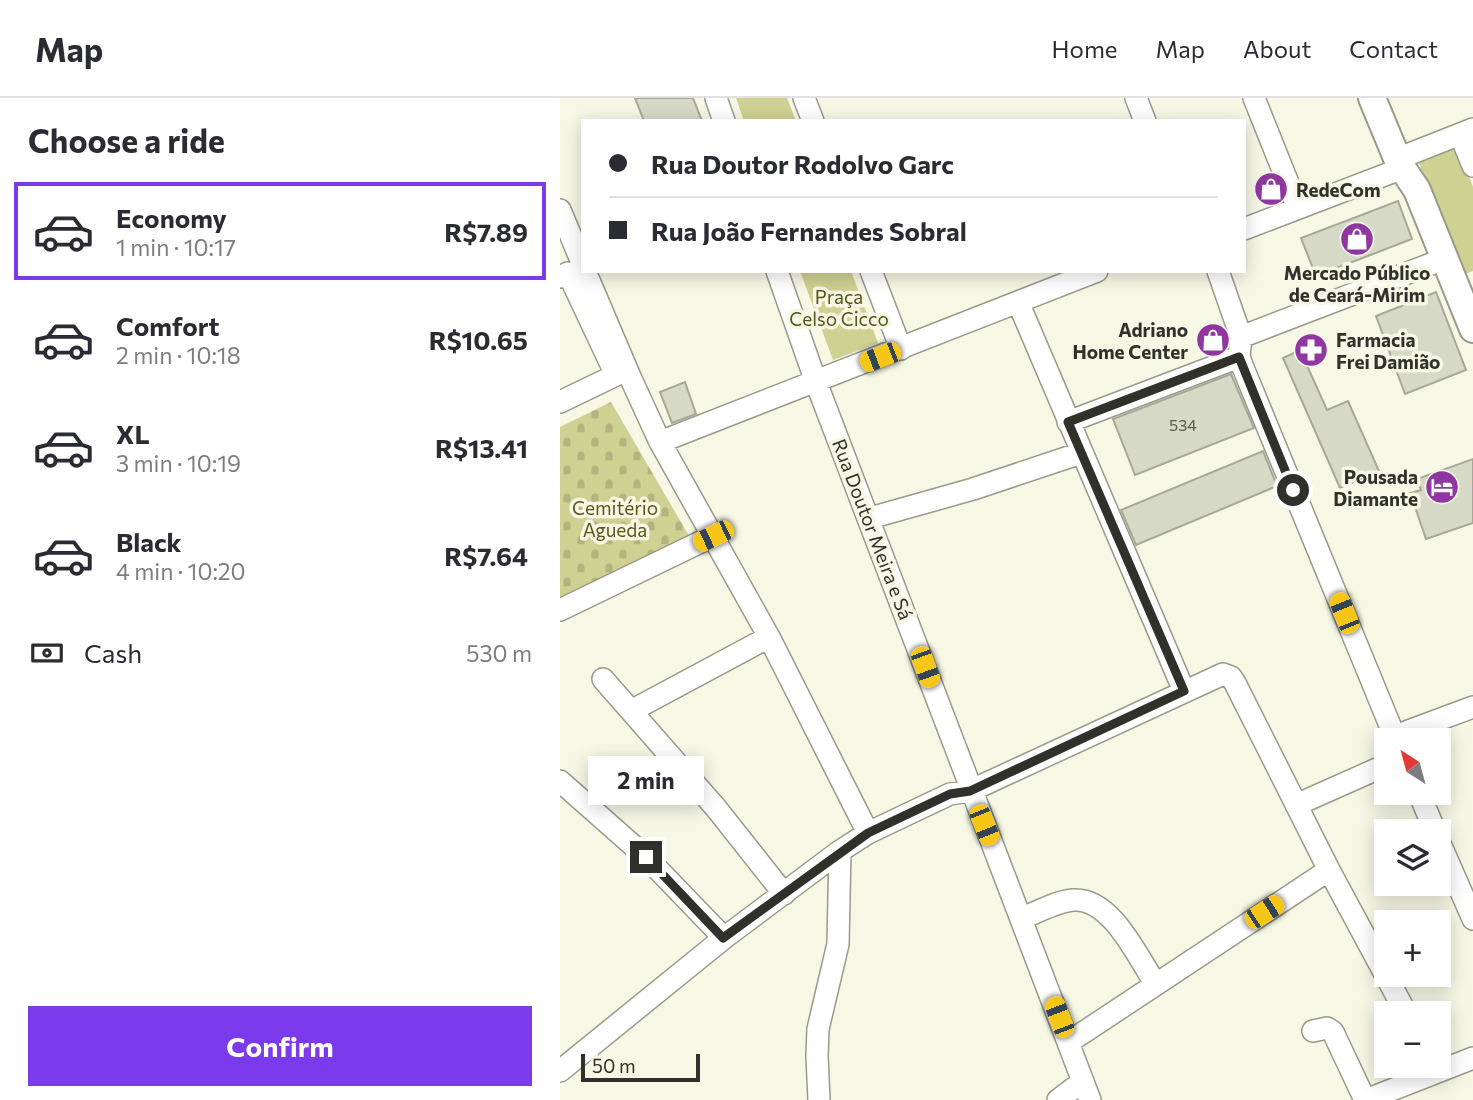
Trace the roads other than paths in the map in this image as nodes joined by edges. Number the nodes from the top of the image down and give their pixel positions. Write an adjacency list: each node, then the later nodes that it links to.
1 (716, 98): 6 (street)
2 (804, 98): 7 (street)
3 (1136, 98): 8 (street)
4 (1254, 98): 12 (street)
5 (1372, 98): 10 (main road)
6 (723, 119)
7 (812, 119)
8 (1144, 119)
9 (1467, 131): 10 (street); 11 (street)
10 (1400, 163): 12 (street); 15 (main road)
11 (1473, 166)
12 (1298, 208): 14 (street)
13 (560, 210): 16 (street)
14 (1246, 228)
15 (1444, 259): 26 (main road); 27 (street)
16 (581, 260)
17 (581, 265): 18 (street)
18 (560, 267)
19 (586, 273): 29 (street)
20 (778, 273): 30 (street, Rua Doutor Meira e Sá)
21 (872, 273): 28 (street)
22 (1092, 273): 25 (street)
23 (1219, 273): 27 (street)
24 (560, 277): 31 (street)
25 (1017, 302): 28 (street); 33 (street)
26 (1473, 329)
27 (1240, 347): 33 (street); 44 (street)
28 (901, 349): 30 (street)
29 (631, 379): 32 (street); 34 (street)
30 (816, 382): 34 (street); 36 (street, Rua Doutor Meira e Sá)
31 (560, 401)
32 (560, 415)
33 (1068, 422): 35 (street)
34 (660, 442): 37 (street)
35 (1081, 453): 36 (street); 41 (street)
36 (870, 518): 48 (street, Rua Doutor Meira e Sá)
37 (713, 536): 38 (street); 39 (street)
38 (560, 610)
39 (769, 637): 43 (street); 50 (street)
40 (603, 679): 43 (street)
41 (1184, 691): 48 (street); 49 (street)
42 (1473, 707): 45 (street)
43 (631, 711): 54 (street)
44 (1392, 728)
45 (1421, 728)
46 (1374, 770): 49 (street)
47 (560, 780): 57 (street)
48 (970, 791): 50 (street); 55 (street, Rua Doutor Meira e Sá)
49 (1296, 805): 53 (street)
50 (868, 833): 51 (street)
51 (840, 851): 54 (street); 67 (street)
52 (1451, 869): 56 (street)
53 (1329, 870): 58 (street); 59 (street)
54 (783, 894): 57 (street)
55 (1021, 919): 58 (street); 61 (street, Rua Doutor Meira e Sá)
56 (1473, 919)
57 (723, 938): 64 (street)
58 (1155, 983): 61 (street)
59 (1400, 1001)
60 (1313, 1031): 69 (street)
61 (1069, 1042): 66 (street, Rua Doutor Meira e Sá)
62 (1473, 1058): 63 (street)
63 (1451, 1064)
64 (560, 1071)
65 (1414, 1078): 69 (street)
66 (1086, 1091): 68 (street)
67 (818, 1100)
68 (1058, 1100)
69 (1366, 1100)

